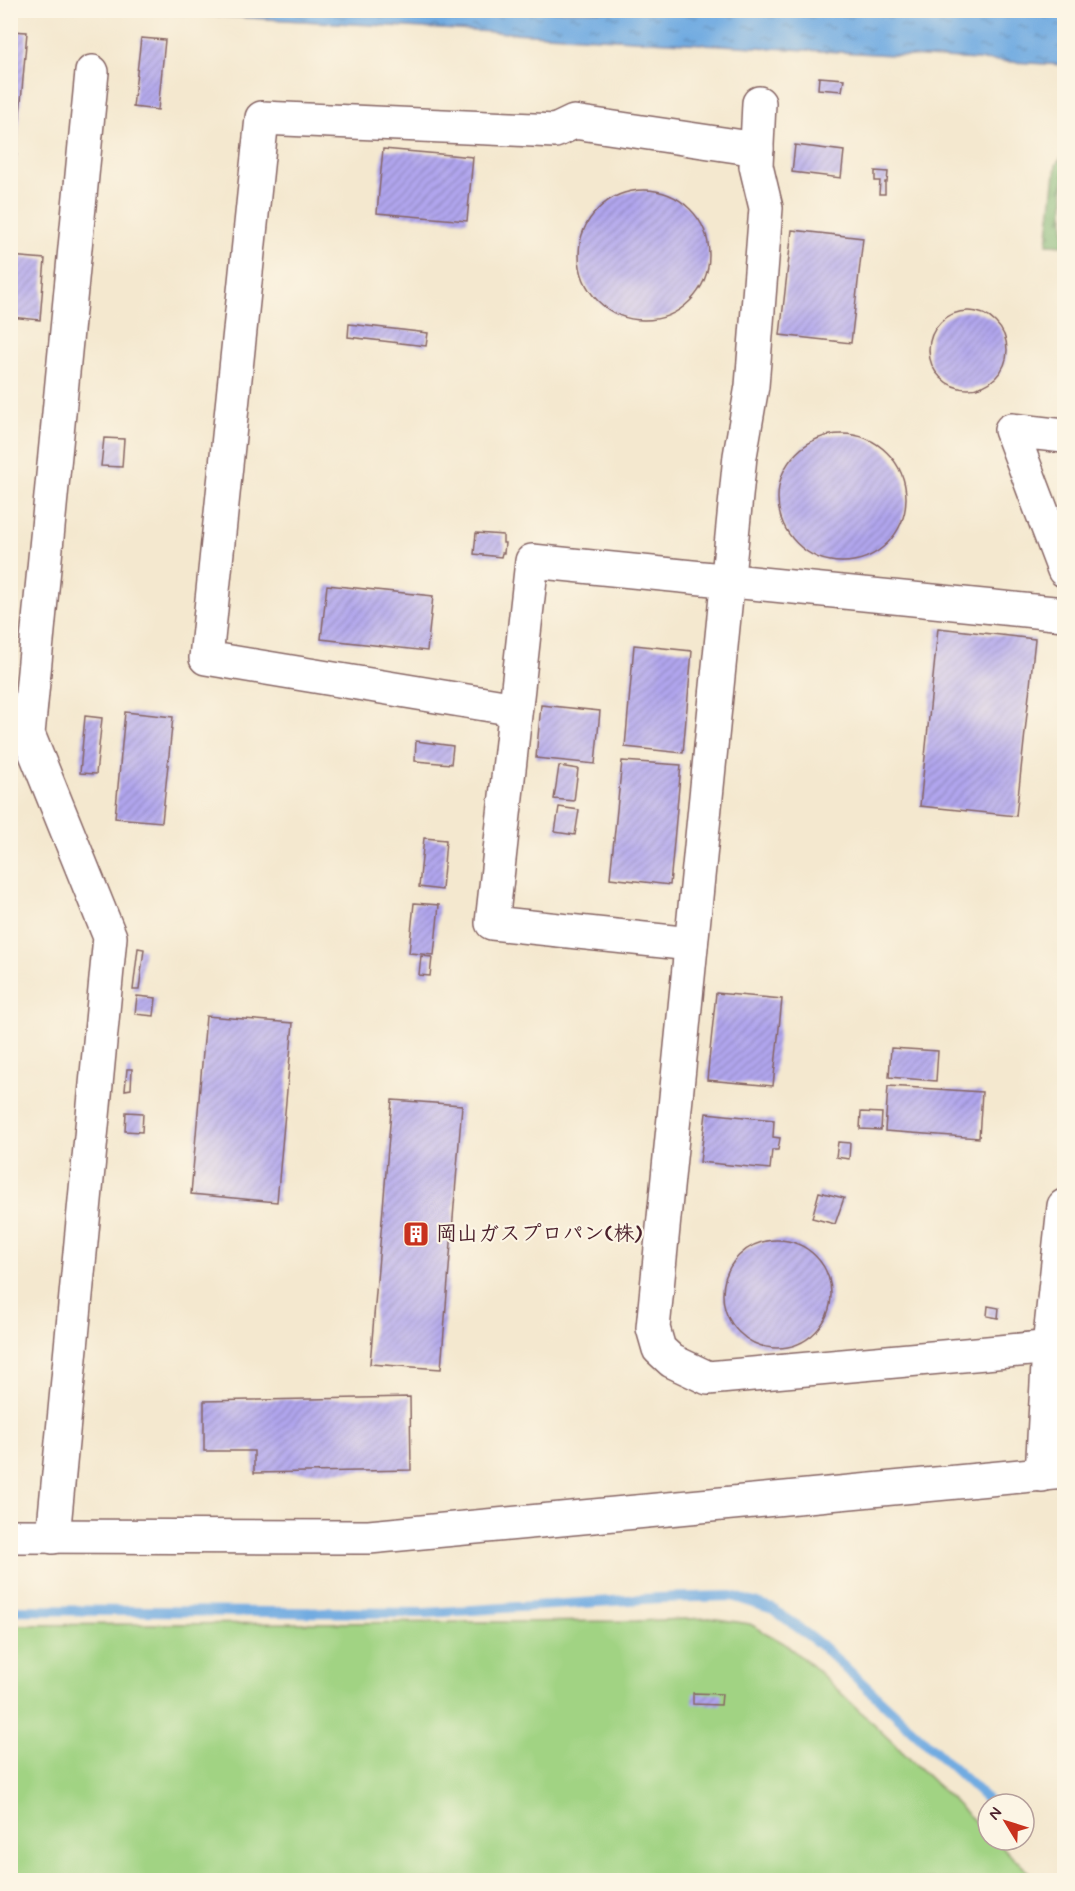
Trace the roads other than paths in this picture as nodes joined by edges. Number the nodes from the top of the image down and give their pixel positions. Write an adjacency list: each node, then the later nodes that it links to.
1 (92, 72): 14 (street)
2 (759, 103): 3 (street)
3 (757, 149): 6 (street); 8 (street)
4 (1065, 436): 5 (street)
5 (1065, 570)
6 (728, 580): 7 (street); 8 (street); 9 (street)
7 (1065, 614)
8 (515, 708): 9 (street)
9 (691, 944): 11 (street)
10 (1065, 1206): 11 (street)
11 (1057, 1347): 12 (street)
12 (1053, 1473): 14 (street)
13 (10, 1536): 14 (street)
14 (53, 1537)

